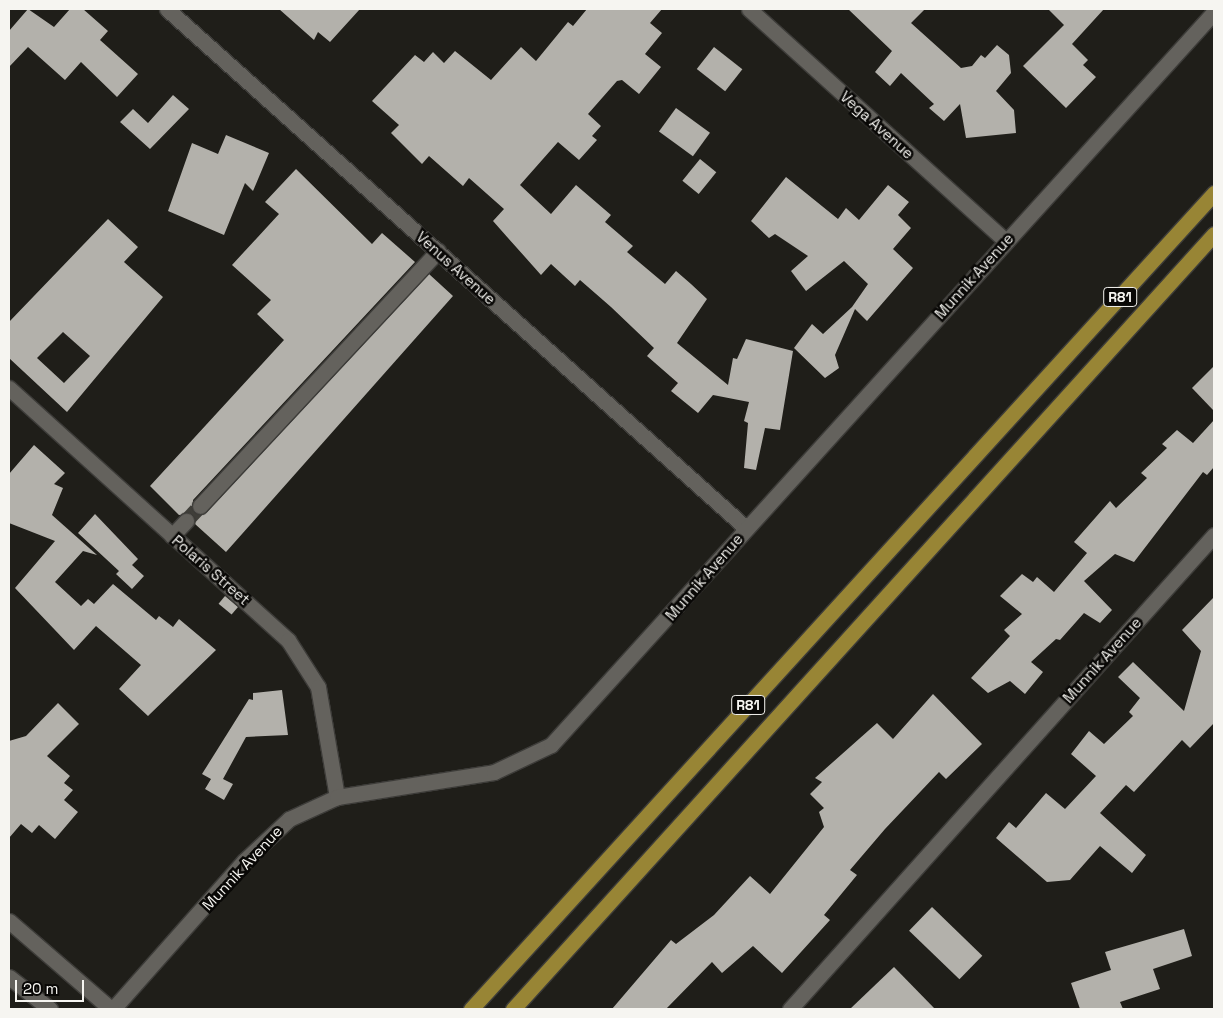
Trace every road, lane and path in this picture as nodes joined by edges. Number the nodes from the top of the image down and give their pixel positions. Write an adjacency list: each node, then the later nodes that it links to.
1 (167, 9): 7 (street, Venus Avenue)
2 (749, 9): 6 (street, Vega Avenue)
3 (1214, 12): 6 (street, Munnik Avenue)
4 (1214, 193): 19 (main road, R81)
5 (1214, 234): 20 (main road, R81)
6 (1006, 241): 11 (street, Munnik Avenue)
7 (438, 251): 9 (street); 11 (street, Venus Avenue)
8 (9, 388): 13 (street, Polaris Street)
9 (200, 506)
10 (186, 521): 13 (street)
11 (746, 528): 14 (street, Munnik Avenue)
12 (1214, 535): 21 (street, Munnik Avenue)
13 (172, 536): 14 (street, Polaris Street)
14 (337, 797): 18 (street, Munnik Avenue)
15 (9, 921): 18 (street)
16 (9, 977): 17 (street)
17 (50, 1009)
18 (112, 1009)
19 (471, 1009)
20 (513, 1009)
21 (790, 1009)

